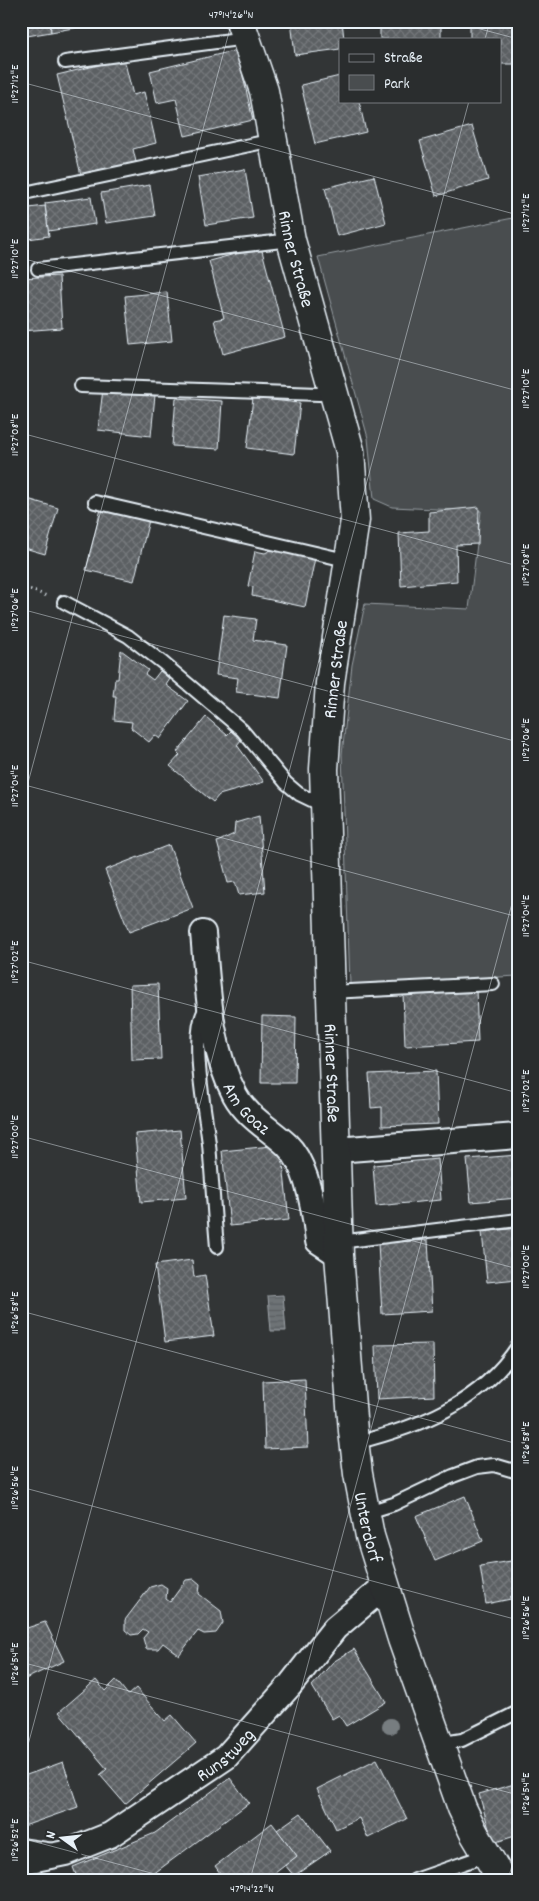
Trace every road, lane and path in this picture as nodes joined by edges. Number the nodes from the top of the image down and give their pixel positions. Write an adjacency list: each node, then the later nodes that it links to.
1 (243, 30): 2 (lane); 3 (main road, Rinner Straße)
2 (65, 62)
3 (273, 140): 4 (lane); 5 (main road, Rinner Straße)
4 (29, 192)
5 (291, 240): 6 (lane); 8 (main road, Rinner Straße)
6 (38, 269)
7 (81, 386): 8 (lane)
8 (334, 393): 10 (main road, Rinner Straße)
9 (95, 502): 10 (lane)
10 (350, 561): 13 (main road, Rinner Straße)
11 (21, 586): 12 (path)
12 (64, 602): 13 (lane)
13 (324, 806): 16 (main road, Rinner Straße)
14 (203, 933): 17 (street, Am Goaz)
15 (493, 984): 16 (lane)
16 (330, 992): 19 (main road, Rinner Straße)
17 (210, 1005): 21 (lane); 22 (street, Am Goaz)
18 (518, 1136): 19 (street, Rinner Straße)
19 (336, 1150): 22 (main road, Unterdorf)
20 (518, 1220): 22 (lane)
21 (217, 1247)
22 (339, 1249): 24 (main road, Unterdorf)
23 (518, 1346): 24 (lane)
24 (355, 1443): 26 (main road, Unterdorf)
25 (518, 1472): 26 (lane)
26 (365, 1513): 27 (main road, Unterdorf)
27 (385, 1586): 29 (main road, Unterdorf); 31 (street, Runstweg)
28 (518, 1712): 29 (lane)
29 (438, 1744): 32 (main road, Unterdorf)
30 (21, 1845): 31 (lane)
31 (65, 1853): 33 (street, Runstweg)
32 (487, 1855): 34 (lane); 35 (main road, Unterdorf)
33 (21, 1862)
34 (415, 1880)
35 (502, 1880)

